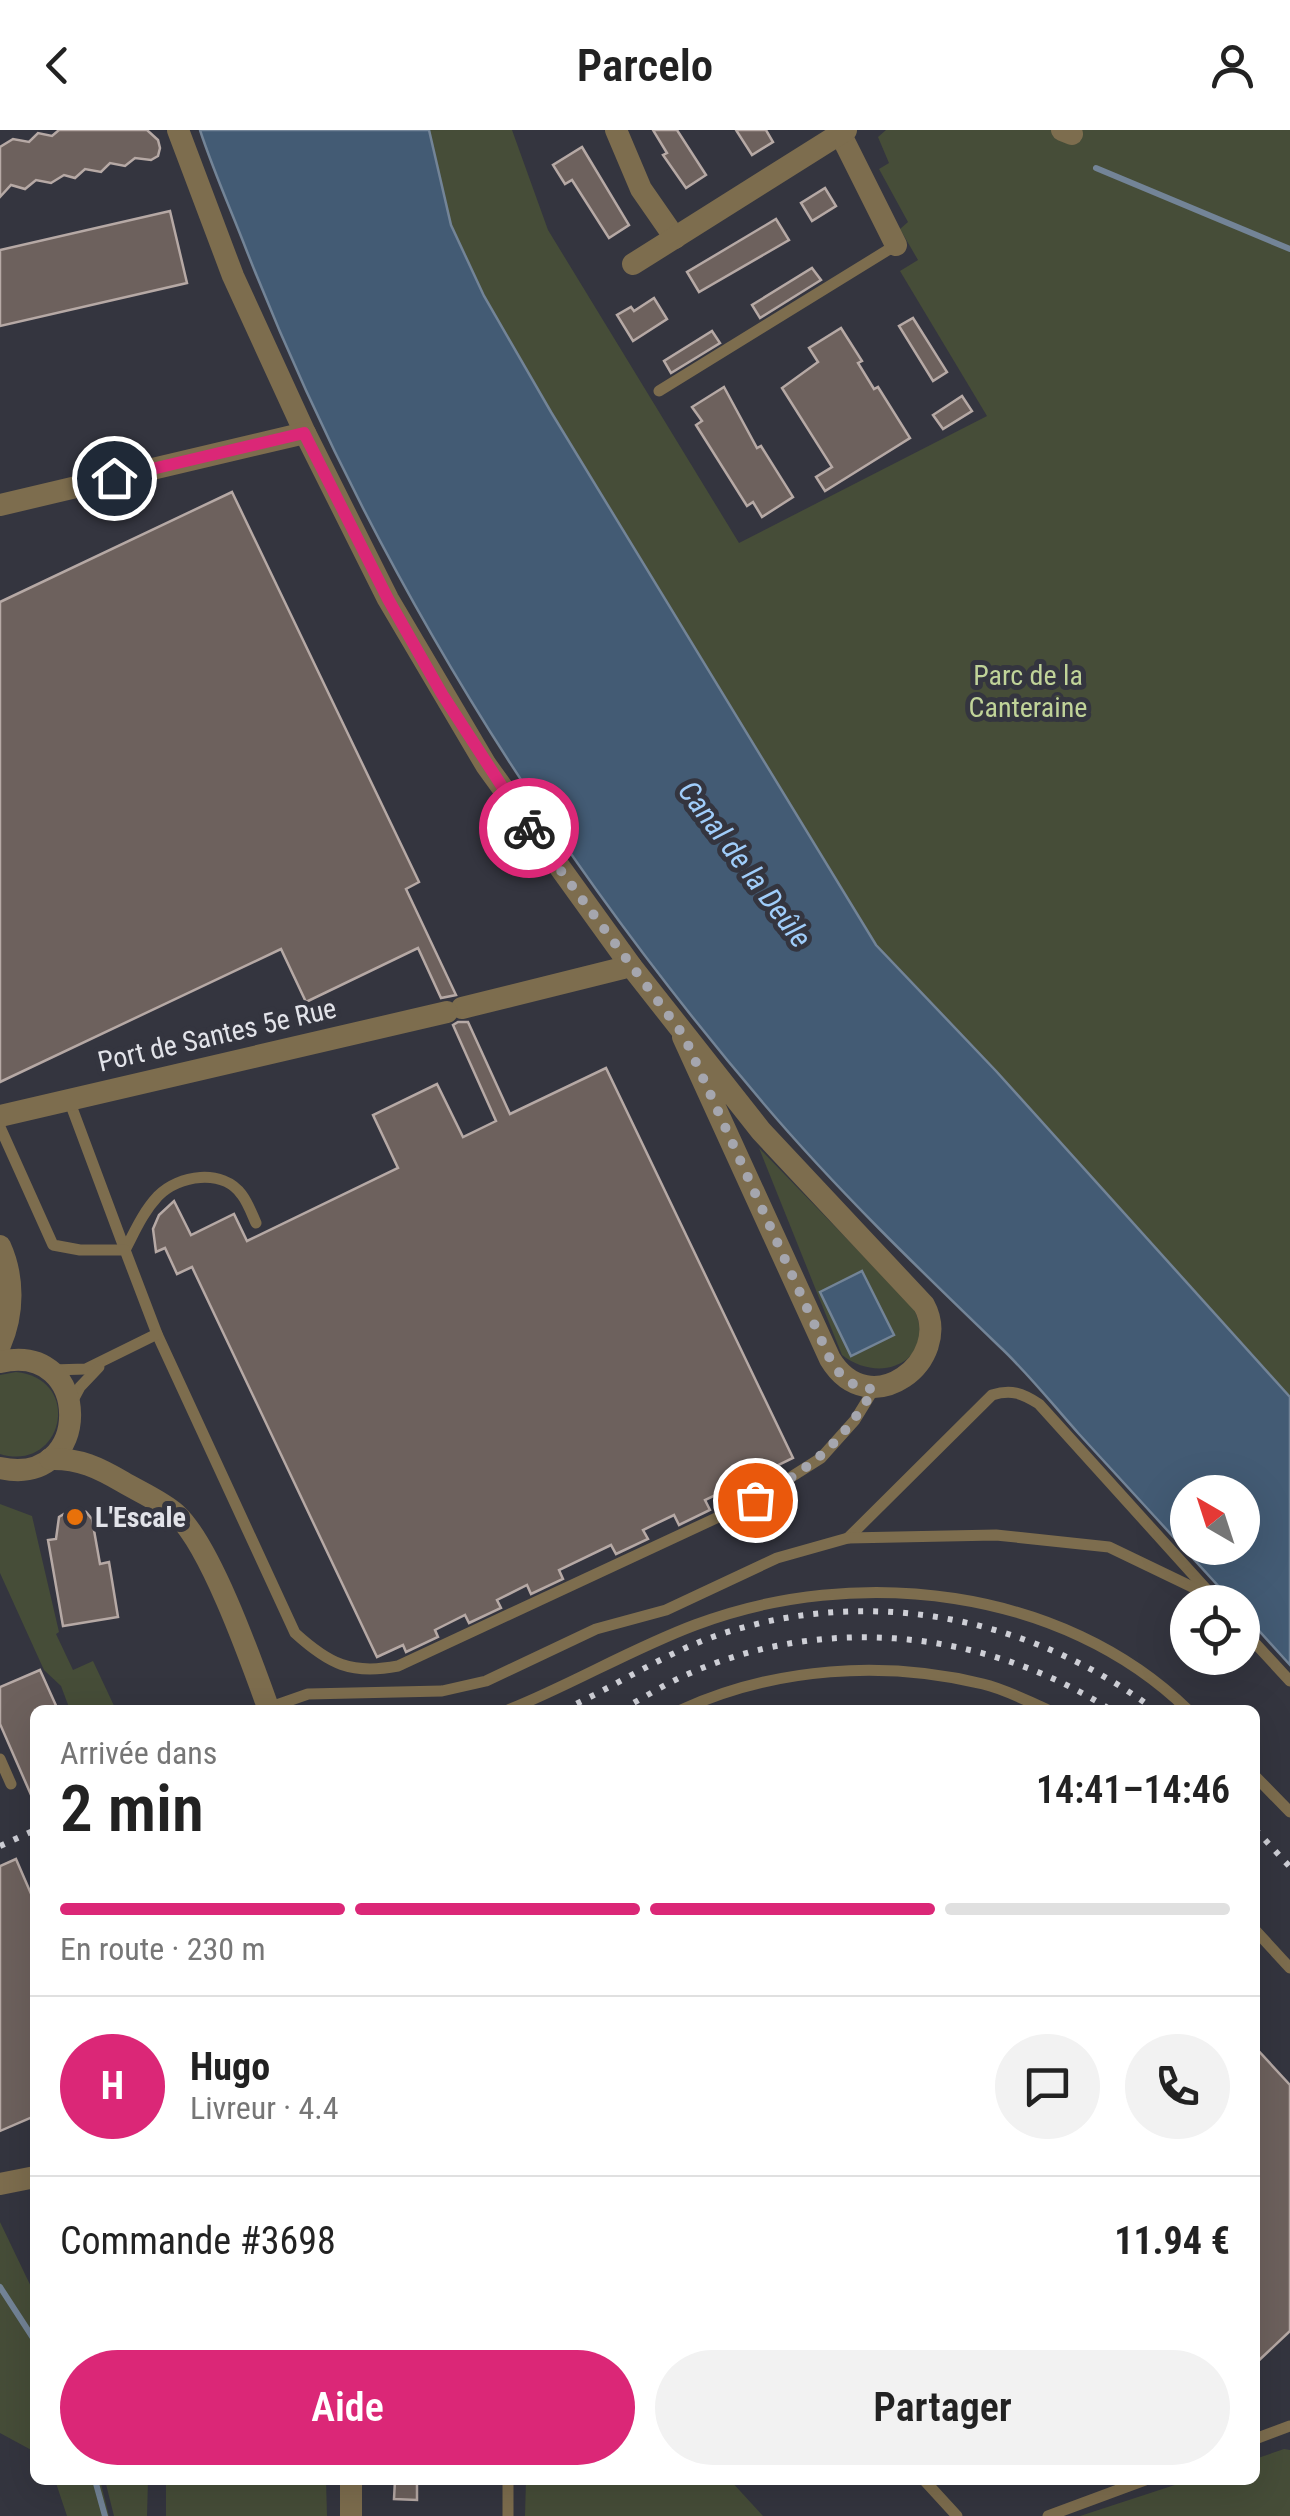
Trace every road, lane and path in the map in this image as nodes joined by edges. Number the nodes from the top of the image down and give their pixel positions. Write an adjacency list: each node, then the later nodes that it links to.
1 (178, 130): 8 (street)
2 (616, 130): 4 (street)
3 (844, 132): 4 (street); 5 (street)
4 (675, 238): 6 (street)
5 (896, 244): 7 (lane)
6 (633, 264)
7 (659, 391)
8 (304, 433): 9 (street); 10 (street)
9 (0, 505)
10 (631, 966): 11 (street); 12 (street, Port de Santes 5e Rue)
11 (684, 1036): 24 (street); 24 (street)
12 (69, 1100): 13 (street, Port de Santes 5e Rue); 17 (lane)
13 (0, 1116)
14 (0, 1127): 17 (lane)
15 (256, 1224): 17 (lane)
16 (0, 1246): 18 (street)
17 (125, 1250): 19 (lane)
18 (10, 1310): 20 (street); 23 (street)
19 (158, 1334): 21 (lane); 24 (lane)
20 (0, 1345)
21 (106, 1361): 23 (lane); 25 (lane)
22 (0, 1362): 23 (street)
23 (42, 1366): 25 (street)
24 (874, 1389)
25 (71, 1415): 26 (street); 28 (street)
26 (50, 1459): 27 (street); 28 (street)
27 (3, 1470)
28 (110, 1475): 34 (street)
29 (848, 1538): 30 (lane); 31 (lane); 35 (lane)
30 (1186, 1585)
31 (1202, 1585)
32 (1260, 1648): 33 (lane)
33 (1290, 1681)
34 (267, 1705)
35 (279, 1705)
36 (521, 1705): 39 (lane)
37 (693, 1705): 38 (lane)
38 (1036, 1705)
39 (1183, 1705)
40 (0, 1760): 42 (lane)
41 (1260, 1781): 43 (lane)
42 (10, 1784)
43 (1290, 1812)
44 (1260, 1935): 45 (lane)
45 (1290, 1968)
46 (30, 2178): 47 (street)
47 (0, 2184)
48 (1290, 2426): 49 (lane)
49 (1260, 2437)
50 (351, 2485): 54 (street)
51 (508, 2485): 55 (lane)
52 (929, 2485): 56 (lane)
53 (1132, 2485): 57 (lane)
54 (351, 2516)
55 (508, 2516)
56 (957, 2516)
57 (1048, 2516)

